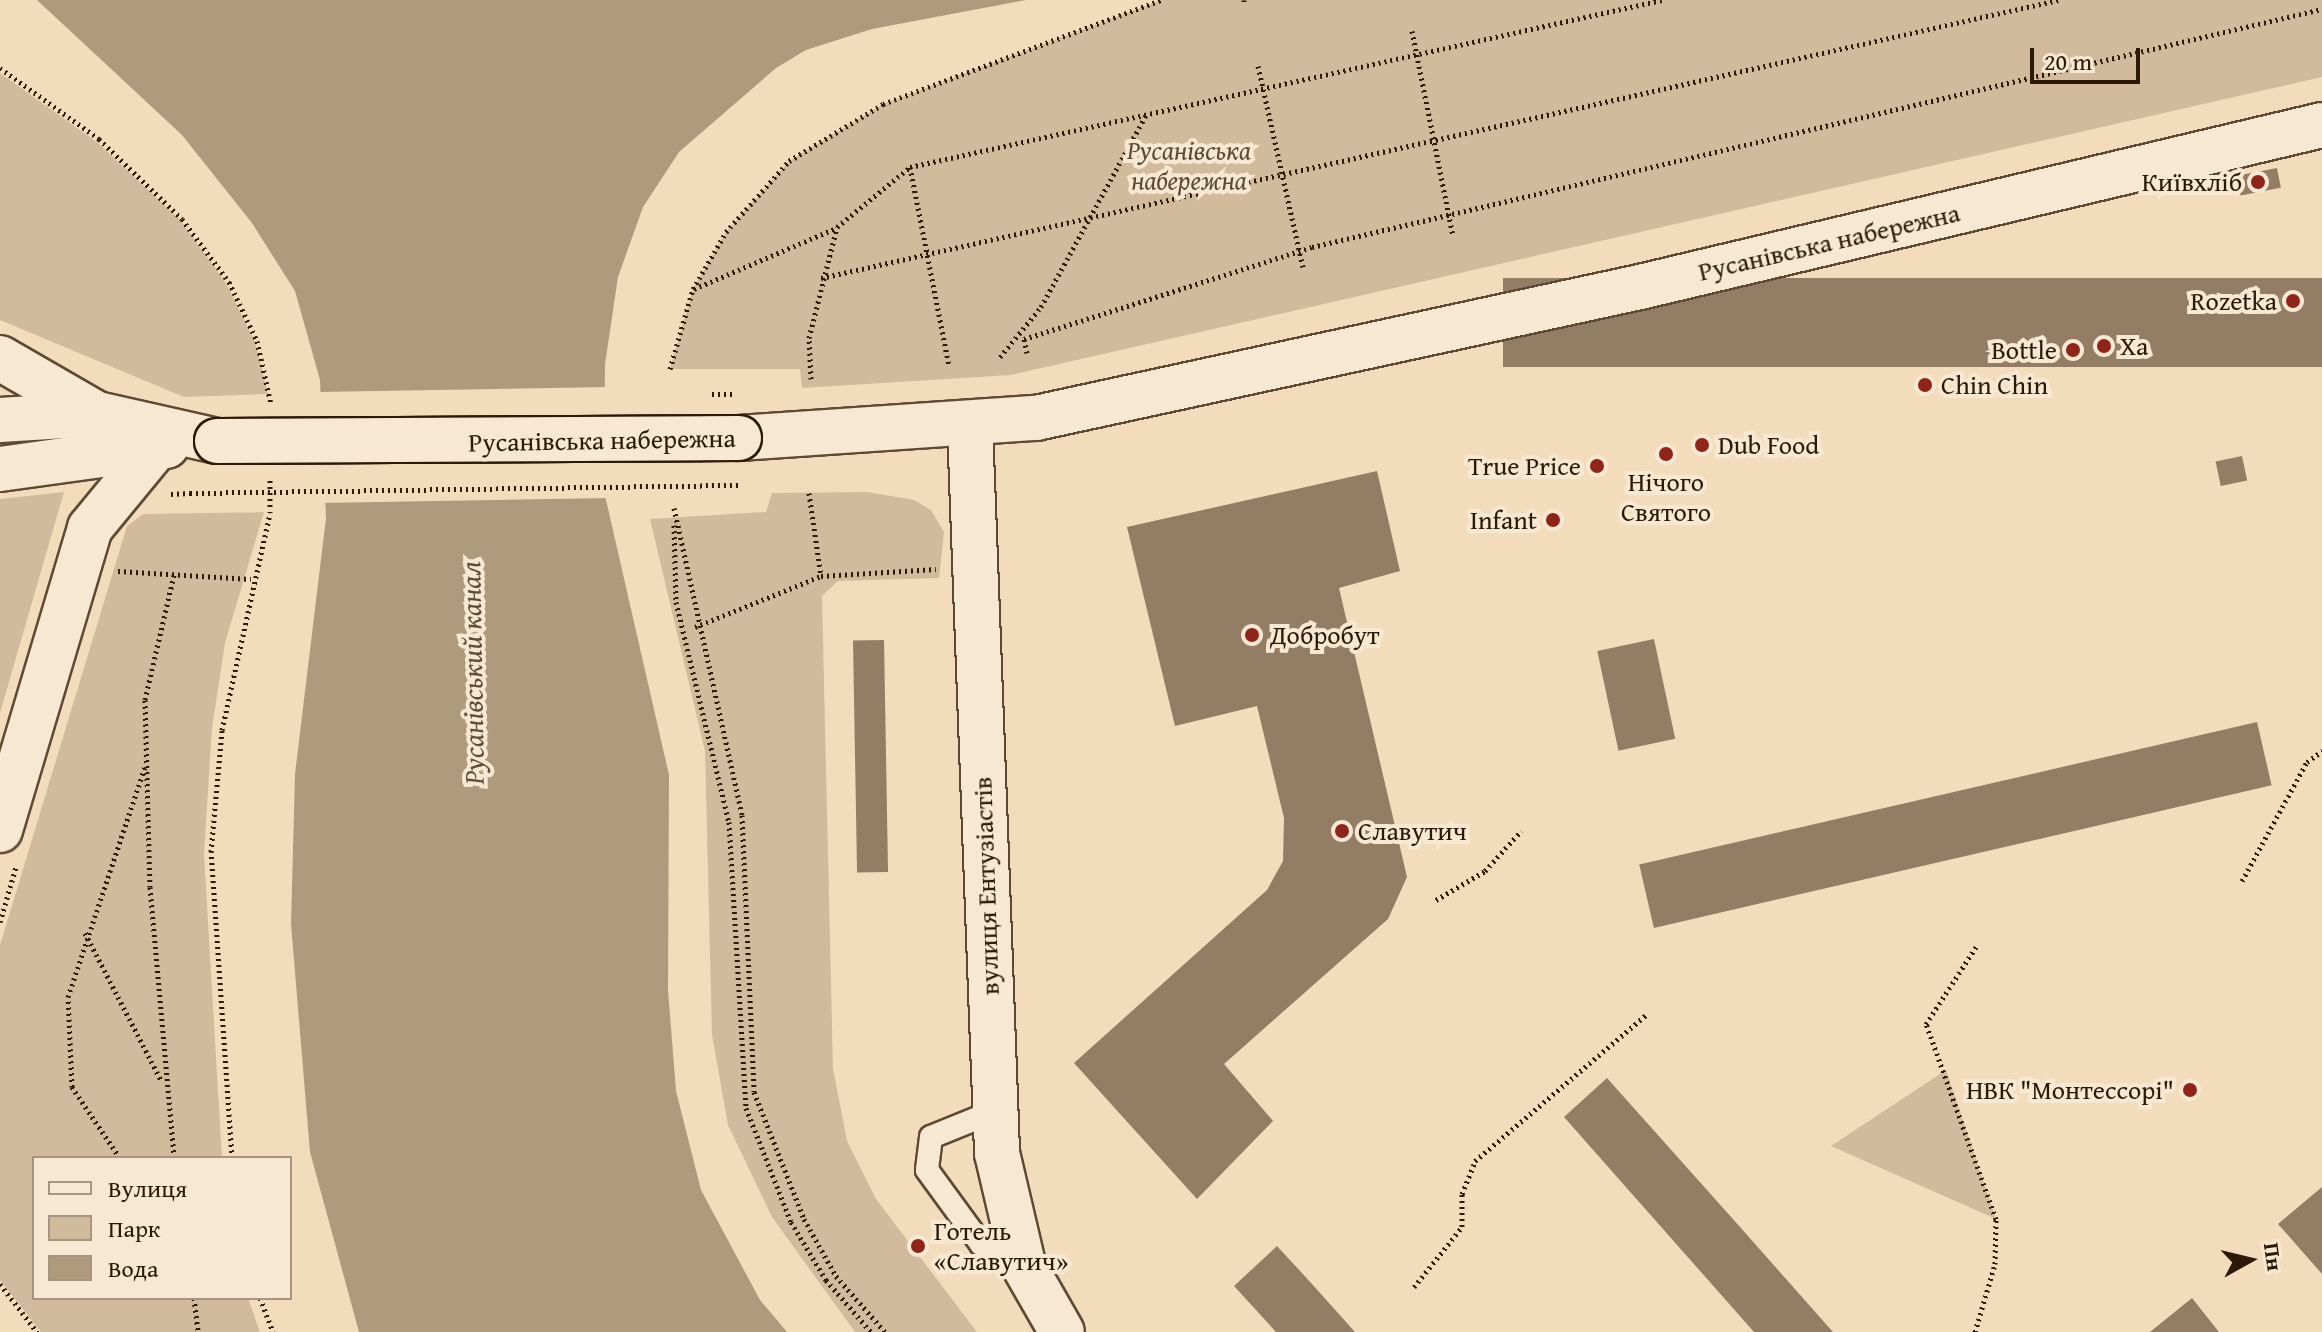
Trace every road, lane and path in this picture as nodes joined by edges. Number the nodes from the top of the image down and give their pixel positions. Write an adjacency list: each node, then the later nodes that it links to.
1 (1161, 0): 23 (path)
2 (1662, 0): 6 (path)
3 (2059, 0): 12 (path)
4 (2322, 9): 15 (path)
5 (1412, 31): 6 (path)
6 (1413, 57): 9 (path); 12 (path)
7 (1258, 66): 9 (path)
8 (0, 68): 32 (path)
9 (1260, 90): 10 (path); 14 (path)
10 (1147, 113): 13 (path); 16 (path)
11 (2322, 125): 33 (main road, Русанівська набережна)
12 (1432, 139): 14 (path); 15 (path)
13 (910, 167): 17 (path); 20 (path)
14 (1277, 176): 16 (path); 19 (path)
15 (1449, 215): 18 (path); 19 (path)
16 (1086, 221): 20 (path); 25 (path)
17 (837, 227): 22 (path); 23 (path)
18 (1453, 236)
19 (1298, 251): 21 (path); 24 (path)
20 (929, 258): 22 (path); 27 (path)
21 (1303, 267)
22 (821, 278): 29 (path)
23 (693, 289): 28 (path)
24 (1027, 353)
25 (1000, 357)
26 (0, 358): 30 (main road, Русанівська набережна)
27 (949, 365)
28 (670, 369)
29 (811, 379)
30 (97, 414): 31 (main road, Русанівська набережна); 34 (main road, Русанівська набережна)
31 (0, 420)
32 (270, 423)
33 (970, 426): 34 (main road, Русанівська набережна, bridge); 56 (main road, вулиця Ентузіастів)
34 (188, 443): 36 (main road, Русанівська набережна); 48 (main road)
35 (270, 468): 44 (path)
36 (0, 469)
37 (738, 485): 38 (path, bridge)
38 (190, 493)
39 (809, 493): 43 (path)
40 (945, 568): 43 (path)
41 (101, 570): 42 (path)
42 (174, 575): 44 (path); 47 (path)
43 (821, 576): 45 (path)
44 (252, 579): 59 (path)
45 (695, 627): 68 (path); 69 (path)
46 (2322, 751): 50 (path)
47 (147, 762): 52 (path); 55 (path)
48 (0, 830)
49 (1521, 831): 51 (path)
50 (2242, 881)
51 (1436, 900)
52 (85, 933): 55 (path); 57 (path)
53 (1976, 947): 71 (path)
54 (1647, 1014): 62 (path)
55 (164, 1085): 58 (path)
56 (995, 1111): 60 (main road, вулиця Ентузіастів); 60 (lane)
57 (119, 1156)
58 (174, 1156)
59 (232, 1156)
60 (1023, 1264): 70 (main road, вулиця Ентузіастів)
61 (0, 1284): 65 (path)
62 (1414, 1287)
63 (194, 1300): 66 (path)
64 (261, 1300): 67 (path)
65 (37, 1332)
66 (198, 1332)
67 (273, 1332)
68 (871, 1332)
69 (885, 1332)
70 (1062, 1332)
71 (1975, 1332)

